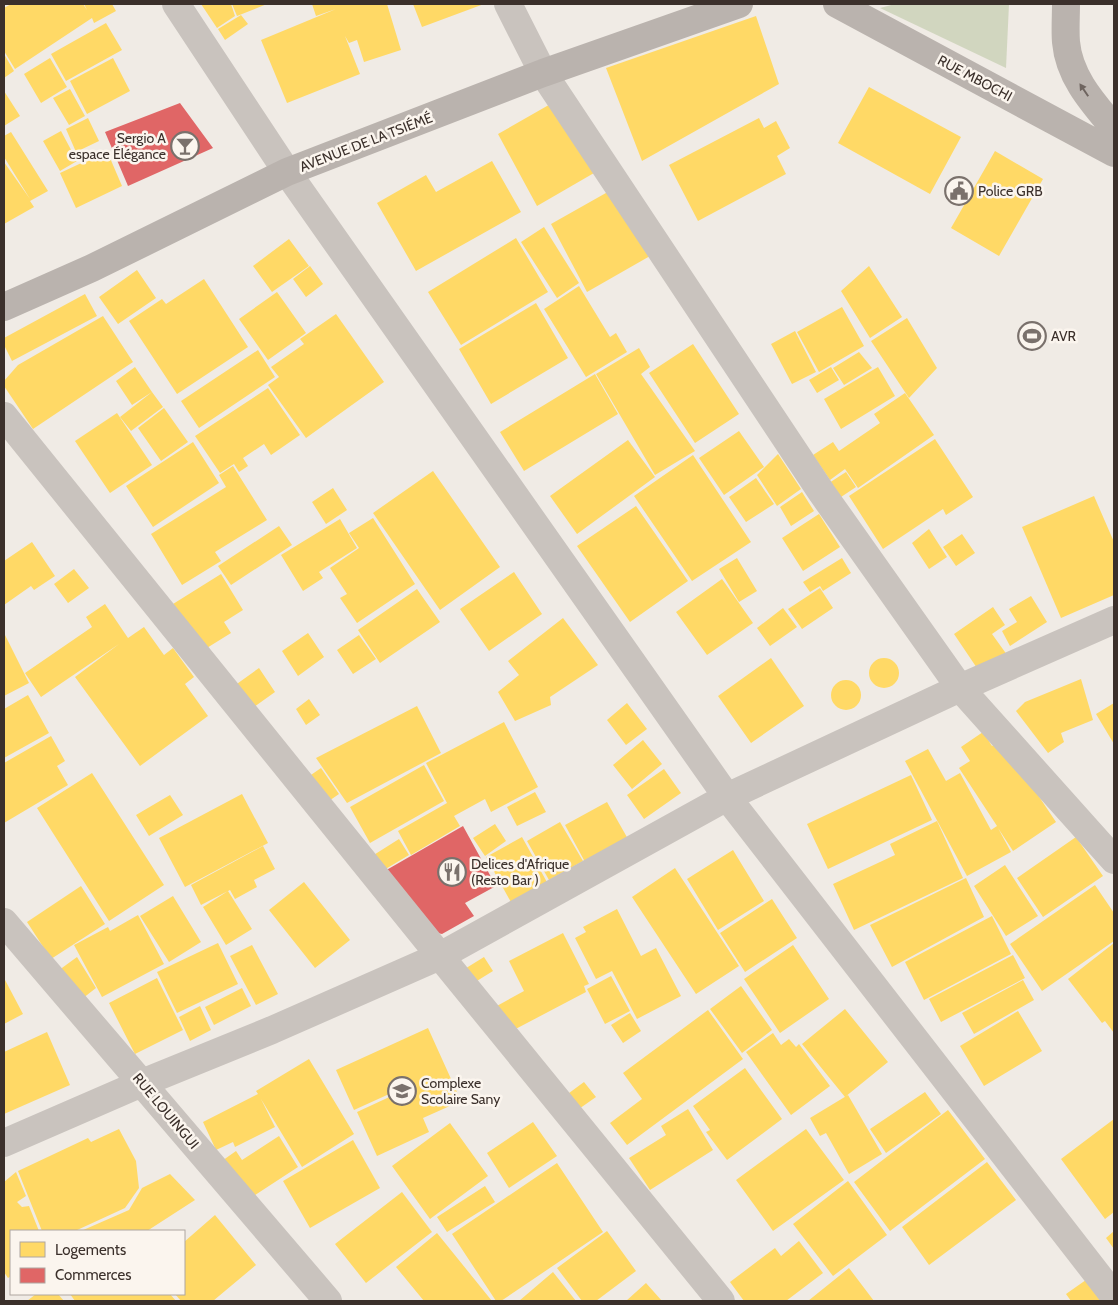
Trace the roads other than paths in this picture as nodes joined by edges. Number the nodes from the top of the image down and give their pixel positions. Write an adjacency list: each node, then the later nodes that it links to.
1 (176, 4): 9 (street)
2 (508, 4): 6 (street)
3 (739, 4): 6 (main road, AVENUE DE LA TSIÉMÉ)
4 (837, 4): 8 (main road, RUE MBOCHI)
5 (1066, 4): 7 (main road, one-way to 5)
6 (543, 73): 9 (main road, AVENUE DE LA TSIÉMÉ); 13 (street)
7 (1114, 128)
8 (1114, 153)
9 (288, 172): 10 (main road, AVENUE DE LA TSIÉMÉ); 14 (street)
10 (4, 307)
11 (4, 416): 17 (street)
12 (1114, 620): 13 (street)
13 (960, 688): 14 (street); 15 (street)
14 (727, 797): 17 (street); 20 (street)
15 (1114, 860)
16 (4, 922): 18 (street, RUE LOUINGUI)
17 (440, 956): 18 (street); 22 (street)
18 (142, 1082): 19 (street); 21 (street, RUE LOUINGUI)
19 (4, 1143)
20 (1114, 1296)
21 (328, 1301)
22 (721, 1301)

